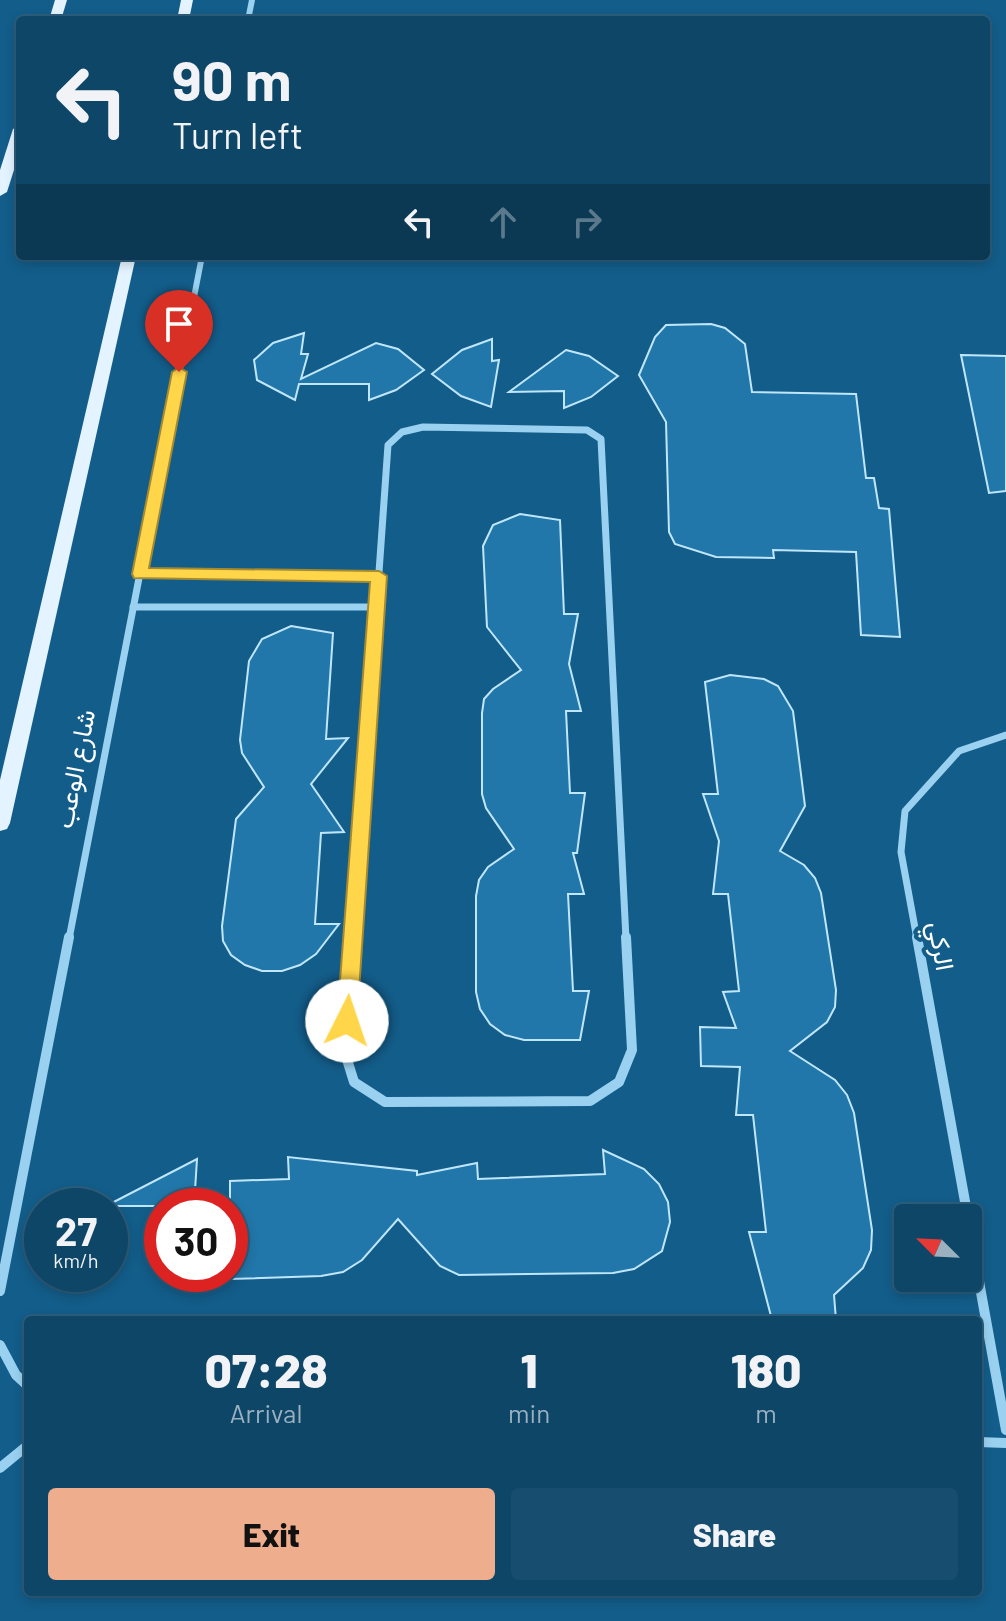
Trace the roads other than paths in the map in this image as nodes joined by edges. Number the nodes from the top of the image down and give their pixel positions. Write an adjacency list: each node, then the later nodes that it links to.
1 (16, 142): 2 (main road)
2 (0, 192)
3 (128, 260): 10 (main road)
4 (201, 260): 5 (street, شارع الوعب)
5 (140, 574): 6 (street); 7 (street, شارع الوعب)
6 (379, 576): 8 (street); 8 (street)
7 (133, 607): 8 (street); 12 (street, شارع الوعب)
8 (377, 607)
9 (1006, 735): 11 (street, الركي)
10 (0, 823)
11 (965, 1204)
12 (0, 1291)
13 (981, 1292): 16 (street, الركي)
14 (0, 1345): 15 (street)
15 (24, 1382)
16 (1006, 1430)
17 (982, 1442): 18 (street)
18 (1006, 1443)
19 (24, 1448): 20 (street)
20 (0, 1468)

